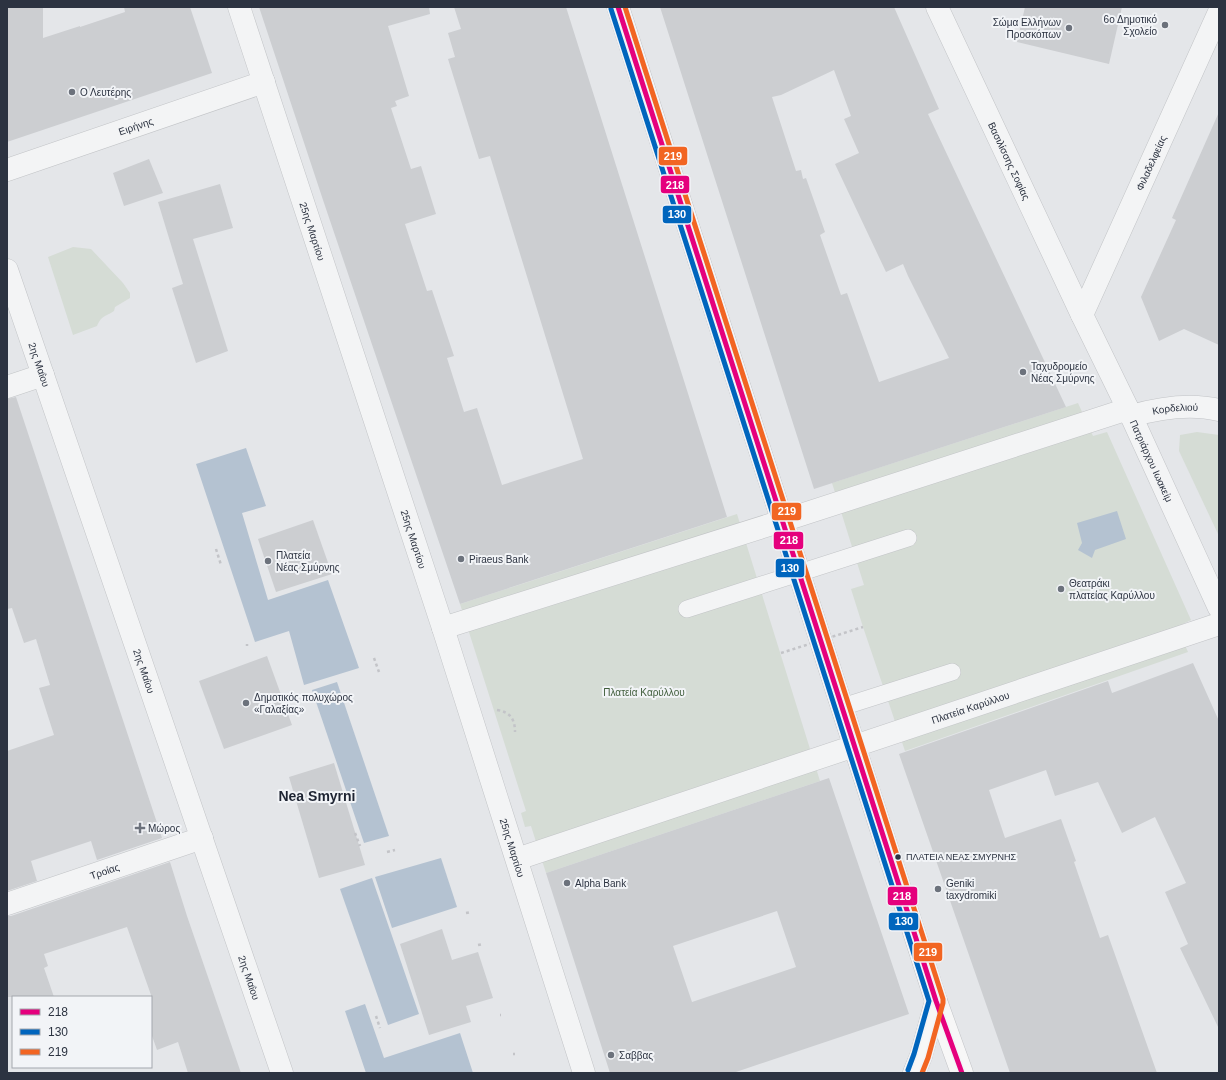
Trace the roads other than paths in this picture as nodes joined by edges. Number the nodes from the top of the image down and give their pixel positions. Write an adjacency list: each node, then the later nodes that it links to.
1 (239, 7): 5 (street, 25ης Μαρτίου)
2 (618, 7): 13 (street)
3 (938, 7): 8 (street, Βασιλίσσης Σοφίας)
4 (1219, 12): 8 (street, Φιλαδελφείας)
5 (264, 82): 6 (street, Ειρήνης); 19 (street, 25ης Μαρτίου)
6 (7, 170)
7 (7, 270): 9 (street, 2ης Μαΐου)
8 (1082, 315): 12 (street, Πατριάρχου Ιωακείμ)
9 (42, 375): 10 (street); 23 (street, 2ης Μαΐου)
10 (7, 387)
11 (1219, 410): 12 (street, Κορδελιού)
12 (1130, 412): 13 (street); 16 (street, Πατριάρχου Ιωακείμ)
13 (782, 521): 15 (street); 19 (street)
14 (908, 538): 15 (lane)
15 (799, 573): 17 (lane); 21 (street)
16 (1219, 608)
17 (687, 609)
18 (1219, 624): 22 (street, Πλατεία Καρύλλου)
19 (443, 628): 24 (street, 25ης Μαρτίου)
20 (952, 672): 21 (lane)
21 (842, 707): 22 (street)
22 (854, 746): 24 (street, Πλατεία Καρύλλου); 26 (street)
23 (202, 838): 25 (street, Τροίας); 27 (street, 2ης Μαΐου)
24 (516, 859): 28 (street, 25ης Μαρτίου)
25 (7, 904)
26 (936, 1001): 29 (street); 30 (street)
27 (282, 1073)
28 (584, 1073)
29 (914, 1073)
30 (962, 1073)

